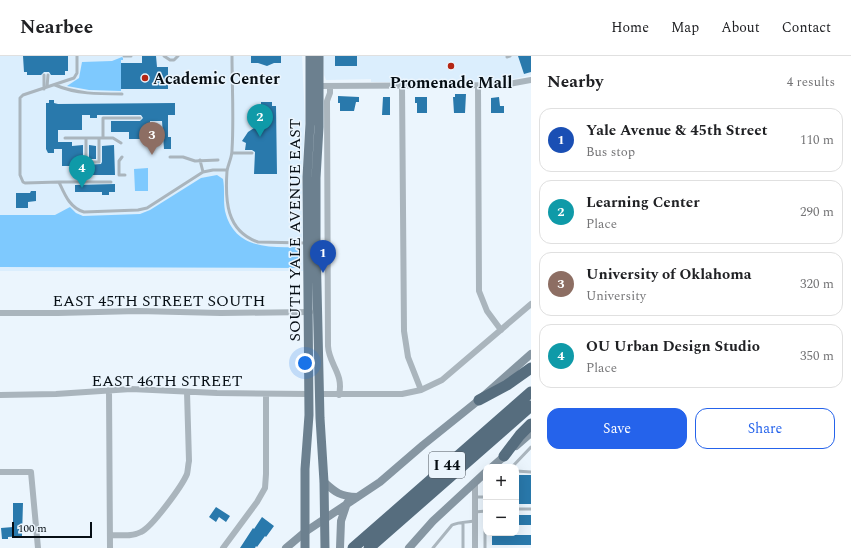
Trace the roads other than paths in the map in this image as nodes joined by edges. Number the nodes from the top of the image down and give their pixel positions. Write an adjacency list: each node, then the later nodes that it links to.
1 (78, 56): 11 (lane)
2 (124, 56): 3 (lane)
3 (131, 56)
4 (164, 56): 5 (lane)
5 (178, 56)
6 (232, 56): 25 (lane)
7 (310, 56): 12 (main road, SOUTH YALE AVENUE EAST)
8 (319, 56): 12 (main road, SOUTH YALE AVENUE EAST)
9 (46, 75): 16 (lane)
10 (531, 80): 14 (street)
11 (54, 85): 16 (lane); 17 (lane)
12 (314, 86): 15 (street); 35 (main road, SOUTH YALE AVENUE EAST)
13 (402, 86): 14 (street); 15 (street); 44 (street)
14 (478, 86): 40 (street)
15 (330, 87): 51 (street, SOUTH YALE AVENUE EAST)
16 (46, 88): 33 (lane)
17 (122, 94)
18 (140, 118): 22 (lane)
19 (65, 138): 20 (lane)
20 (86, 138): 21 (lane); 21 (lane)
21 (98, 138): 22 (lane)
22 (103, 138): 23 (lane)
23 (121, 143)
24 (252, 152): 25 (lane)
25 (232, 153): 30 (lane)
26 (122, 157): 32 (lane)
27 (170, 157): 28 (lane)
28 (200, 160): 29 (lane); 31 (lane)
29 (218, 160)
30 (227, 170): 31 (lane); 35 (lane)
31 (203, 172): 33 (lane)
32 (125, 175)
33 (59, 182): 34 (lane)
34 (111, 182)
35 (312, 243): 37 (main road, SOUTH YALE AVENUE EAST); 38 (main road, SOUTH YALE AVENUE EAST)
36 (531, 304): 40 (street)
37 (308, 312): 38 (street, EAST 45TH STREET SOUTH); 39 (street, EAST 45TH STREET SOUTH); 48 (main road, SOUTH YALE AVENUE EAST)
38 (318, 312): 49 (main road, SOUTH YALE AVENUE EAST)
39 (0, 313)
40 (502, 330): 44 (street)
41 (531, 354): 52 (main road)
42 (531, 368): 52 (highway)
43 (109, 390): 45 (street, EAST 46TH STREET); 50 (street, EAST 46TH STREET); 78 (street)
44 (421, 390): 51 (street)
45 (187, 392): 47 (street, EAST 46TH STREET); 78 (street)
46 (531, 392): 80 (highway, I 44)
47 (266, 394): 48 (street, EAST 46TH STREET); 83 (street)
48 (309, 394): 49 (main road); 77 (main road, SOUTH YALE AVENUE EAST)
49 (319, 394): 51 (street); 64 (main road, SOUTH YALE AVENUE EAST)
50 (0, 395)
51 (340, 395)
52 (479, 400): 68 (main road)
53 (531, 406): 80 (highway, I 44)
54 (531, 424): 57 (highway)
55 (531, 433): 57 (main road)
56 (531, 447): 59 (lane)
57 (504, 456): 58 (main road)
58 (495, 464)
59 (515, 464)
60 (519, 471): 62 (lane)
61 (0, 472): 81 (street)
62 (531, 472)
63 (483, 475): 65 (main road)
64 (324, 482): 68 (main road); 74 (main road, SOUTH YALE AVENUE EAST)
65 (475, 482): 66 (street); 89 (main road)
66 (475, 497): 67 (lane); 73 (street)
67 (483, 497)
68 (357, 498): 69 (main road)
69 (347, 503): 74 (main road); 87 (main road)
70 (531, 509): 71 (lane)
71 (519, 510)
72 (483, 511): 73 (lane)
73 (475, 512): 75 (street)
74 (324, 518): 77 (main road); 86 (main road, SOUTH YALE AVENUE EAST)
75 (475, 521): 76 (lane); 92 (street)
76 (463, 523): 90 (lane); 91 (lane)
77 (305, 532): 84 (main road); 85 (main road, SOUTH YALE AVENUE EAST)
78 (110, 535): 82 (street)
79 (485, 536): 93 (lane)
80 (366, 543): 88 (highway, I 44)
81 (38, 548)
82 (110, 548)
83 (222, 548)
84 (286, 548)
85 (305, 548)
86 (325, 548)
87 (340, 548)
88 (353, 548)
89 (409, 548)
90 (433, 548)
91 (463, 548)
92 (475, 548)
93 (485, 548)

